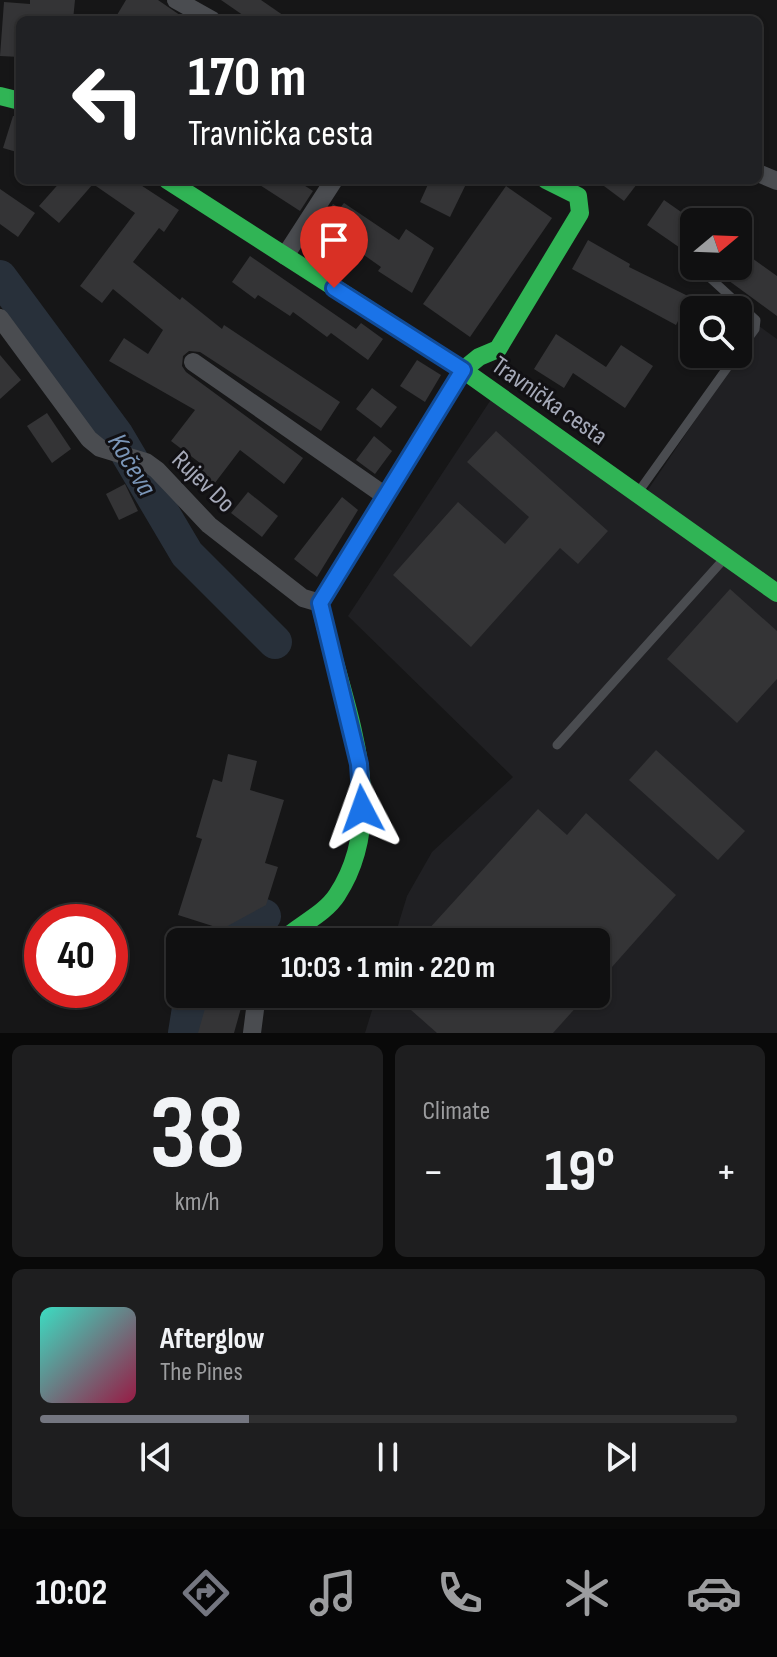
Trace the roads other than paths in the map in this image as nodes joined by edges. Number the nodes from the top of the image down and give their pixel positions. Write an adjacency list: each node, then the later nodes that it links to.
1 (176, 0): 2 (street)
2 (205, 16)
3 (173, 184): 6 (street, Travnička cesta)
4 (331, 184): 6 (street)
5 (554, 184): 12 (street)
6 (285, 256): 12 (street, Travnička cesta)
7 (713, 280): 8 (lane)
8 (730, 296)
9 (0, 318): 17 (street, Rujev Do)
10 (193, 362): 14 (street)
11 (726, 368): 13 (lane)
12 (463, 370): 13 (street, Travnička cesta); 14 (street)
13 (637, 493): 15 (street, Travnička cesta)
14 (384, 495): 17 (street)
15 (726, 557): 16 (street, Travnička cesta); 18 (lane)
16 (777, 593)
17 (320, 603): 19 (street)
18 (557, 745)
19 (298, 928)
20 (255, 1008): 21 (street)
21 (252, 1033)

